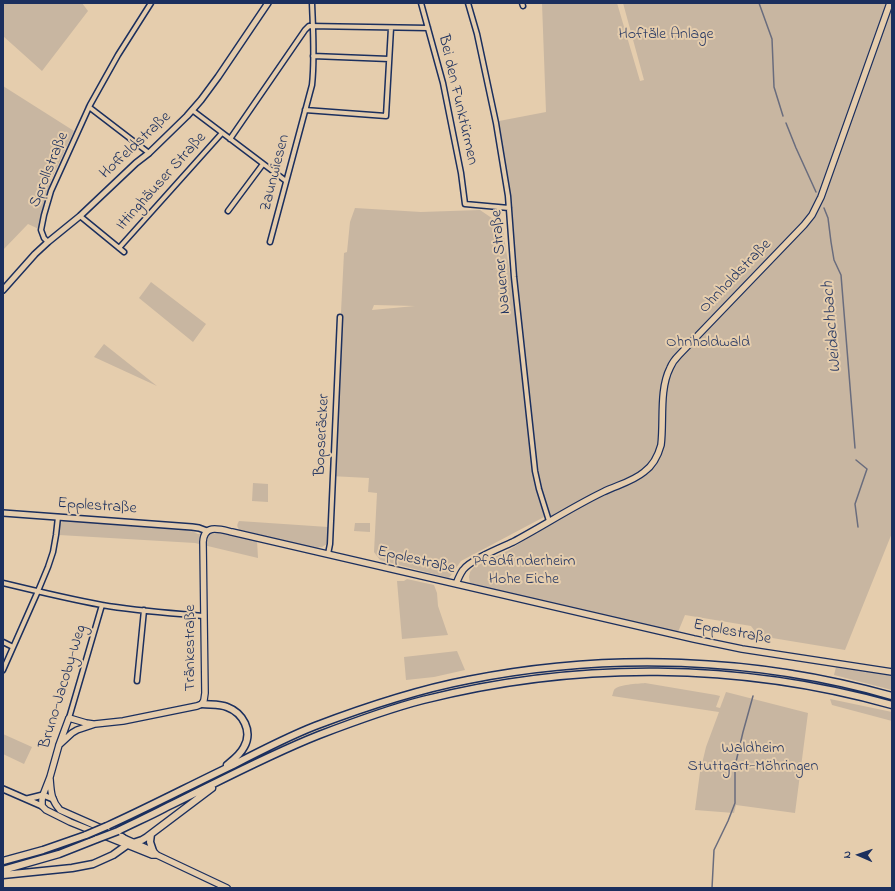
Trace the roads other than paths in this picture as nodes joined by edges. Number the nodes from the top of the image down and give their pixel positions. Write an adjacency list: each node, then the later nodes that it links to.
1 (151, 3): 12 (street, Sprollstraße)
2 (268, 3): 13 (street, Hoffeldstraße)
3 (312, 3): 7 (street, Zaunwiesen)
4 (421, 3): 9 (street, Bei den Funktürmen)
5 (468, 3): 20 (street, Nauener Straße)
6 (890, 3): 31 (main road, Ohnholdstraße)
7 (313, 26): 8 (street); 10 (street, Zaunwiesen); 16 (street, Ittinghäuser Straße)
8 (391, 28): 9 (street); 11 (street)
9 (428, 28): 20 (street, Bei den Funktürmen)
10 (313, 56): 11 (street); 14 (street, Zaunwiesen)
11 (389, 59): 14 (street)
12 (89, 107): 17 (street); 23 (street, Sprollstraße)
13 (192, 110): 15 (street); 17 (street, Hoffeldstraße)
14 (304, 110): 19 (street, Zaunwiesen)
15 (222, 133): 16 (street); 25 (street, Ittinghäuser Straße)
16 (230, 139): 18 (street)
17 (149, 153): 22 (street, Hoffeldstraße)
18 (263, 164): 19 (street); 21 (street)
19 (286, 181): 24 (street, Zaunwiesen)
20 (509, 208): 31 (street, Nauener Straße)
21 (228, 211)
22 (80, 216): 23 (street, Hoffeldstraße); 25 (street, Ittinghäuser Straße)
23 (48, 242): 27 (street, Hoffeldstraße)
24 (270, 242)
25 (119, 248): 26 (street, Ittinghäuser Straße)
26 (124, 252)
27 (3, 290)
28 (340, 316): 33 (street, Bopseräcker)
29 (3, 513): 30 (street, Epplestraße)
30 (58, 517): 32 (street, Epplestraße); 36 (street)
31 (549, 521): 35 (main road, Ohnholdstraße)
32 (207, 531): 33 (main road, Epplestraße); 39 (main road, Tränkestraße)
33 (328, 554): 35 (main road, Epplestraße)
34 (3, 583): 36 (street)
35 (456, 584): 43 (main road, Epplestraße)
36 (38, 591): 37 (street); 41 (street)
37 (102, 605): 38 (street); 48 (street, Bruno-Jacoby-Weg)
38 (144, 610): 39 (street); 44 (street)
39 (204, 616): 46 (main road, Tränkestraße)
40 (3, 642): 41 (street)
41 (13, 648): 42 (street)
42 (3, 670)
43 (892, 672)
44 (137, 681)
45 (892, 696): 51 (highway)
46 (202, 704): 49 (main road, Tränkestraße); 51 (highway)
47 (892, 705): 53 (highway)
48 (69, 718): 49 (main road, Tränkestraße); 50 (main road, Bruno-Jacoby-Weg)
49 (95, 724): 50 (main road, Tränkestraße)
50 (59, 745): 52 (main road, Bruno-Jacoby-Weg)
51 (221, 770): 64 (highway, bridge)
52 (50, 777): 55 (main road, Bruno-Jacoby-Weg); 57 (main road, Bruno-Jacoby-Weg)
53 (225, 778): 59 (highway); 65 (highway, bridge)
54 (3, 789): 56 (street)
55 (43, 795): 56 (street); 57 (street); 58 (main road, Bruno-Jacoby-Weg)
56 (27, 799): 58 (street)
57 (53, 799): 60 (main road)
58 (42, 806): 62 (main road)
59 (151, 834): 61 (highway); 63 (highway)
60 (122, 837): 61 (main road); 62 (highway)
61 (135, 843): 62 (highway); 63 (main road)
62 (127, 845): 63 (main road); 66 (highway)
63 (155, 853): 67 (main road)
64 (3, 860)
65 (3, 870)
66 (3, 875)
67 (227, 888)

